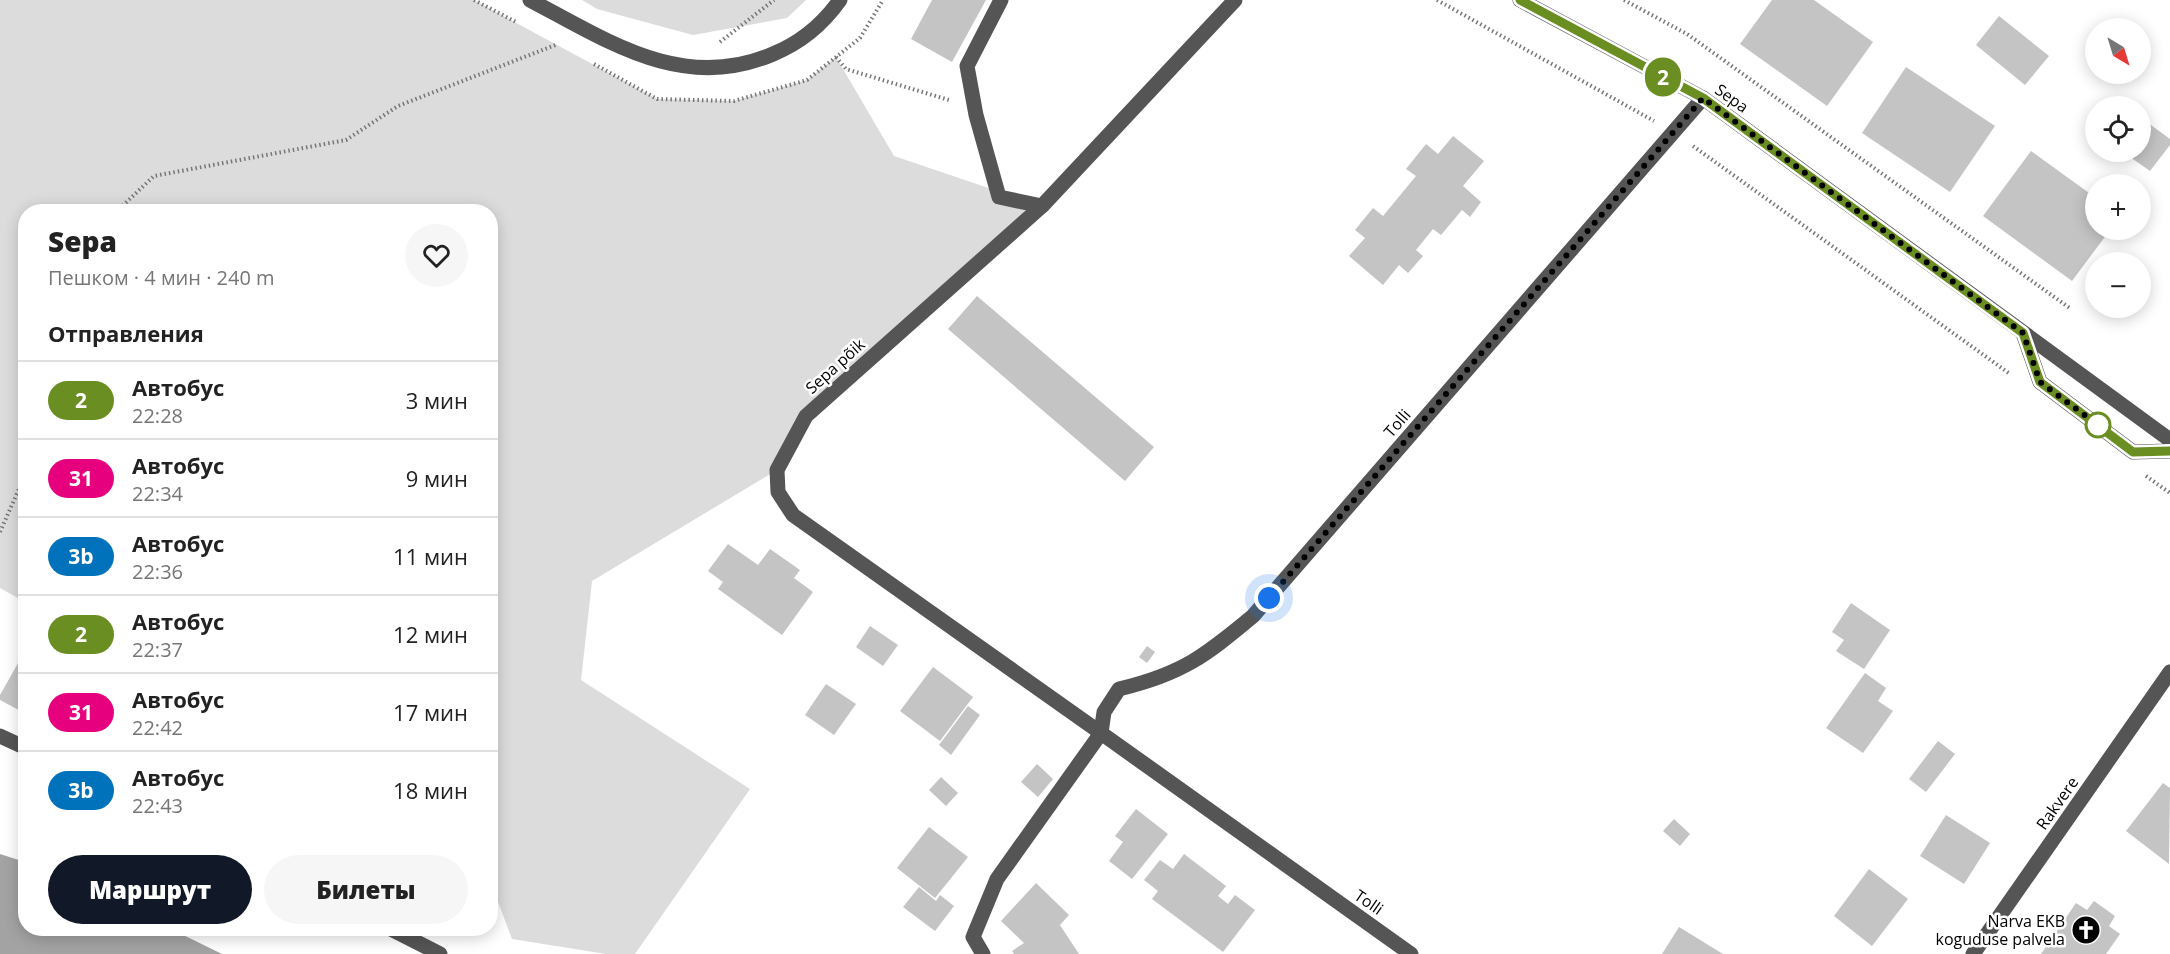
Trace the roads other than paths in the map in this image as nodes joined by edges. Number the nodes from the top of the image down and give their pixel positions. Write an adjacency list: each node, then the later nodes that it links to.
1 (530, 0): 2 (street)
2 (840, 0)
3 (1001, 0): 7 (street)
4 (1520, 0): 6 (street, Sepa)
5 (1228, 2): 7 (street, Sepa põik)
6 (1703, 98): 8 (street, Sepa); 12 (street, Tolli)
7 (1042, 206): 12 (street, Sepa põik)
8 (2023, 333): 9 (street, Sepa); 10 (street)
9 (2170, 440)
10 (2170, 451)
11 (2170, 672): 19 (street, Rakvere)
12 (1101, 734): 17 (street, Tolli); 18 (street, Tolli)
13 (0, 735): 14 (street)
14 (18, 744)
15 (405, 936): 16 (street)
16 (440, 954)
17 (983, 954)
18 (1411, 954)
19 (1974, 954)

